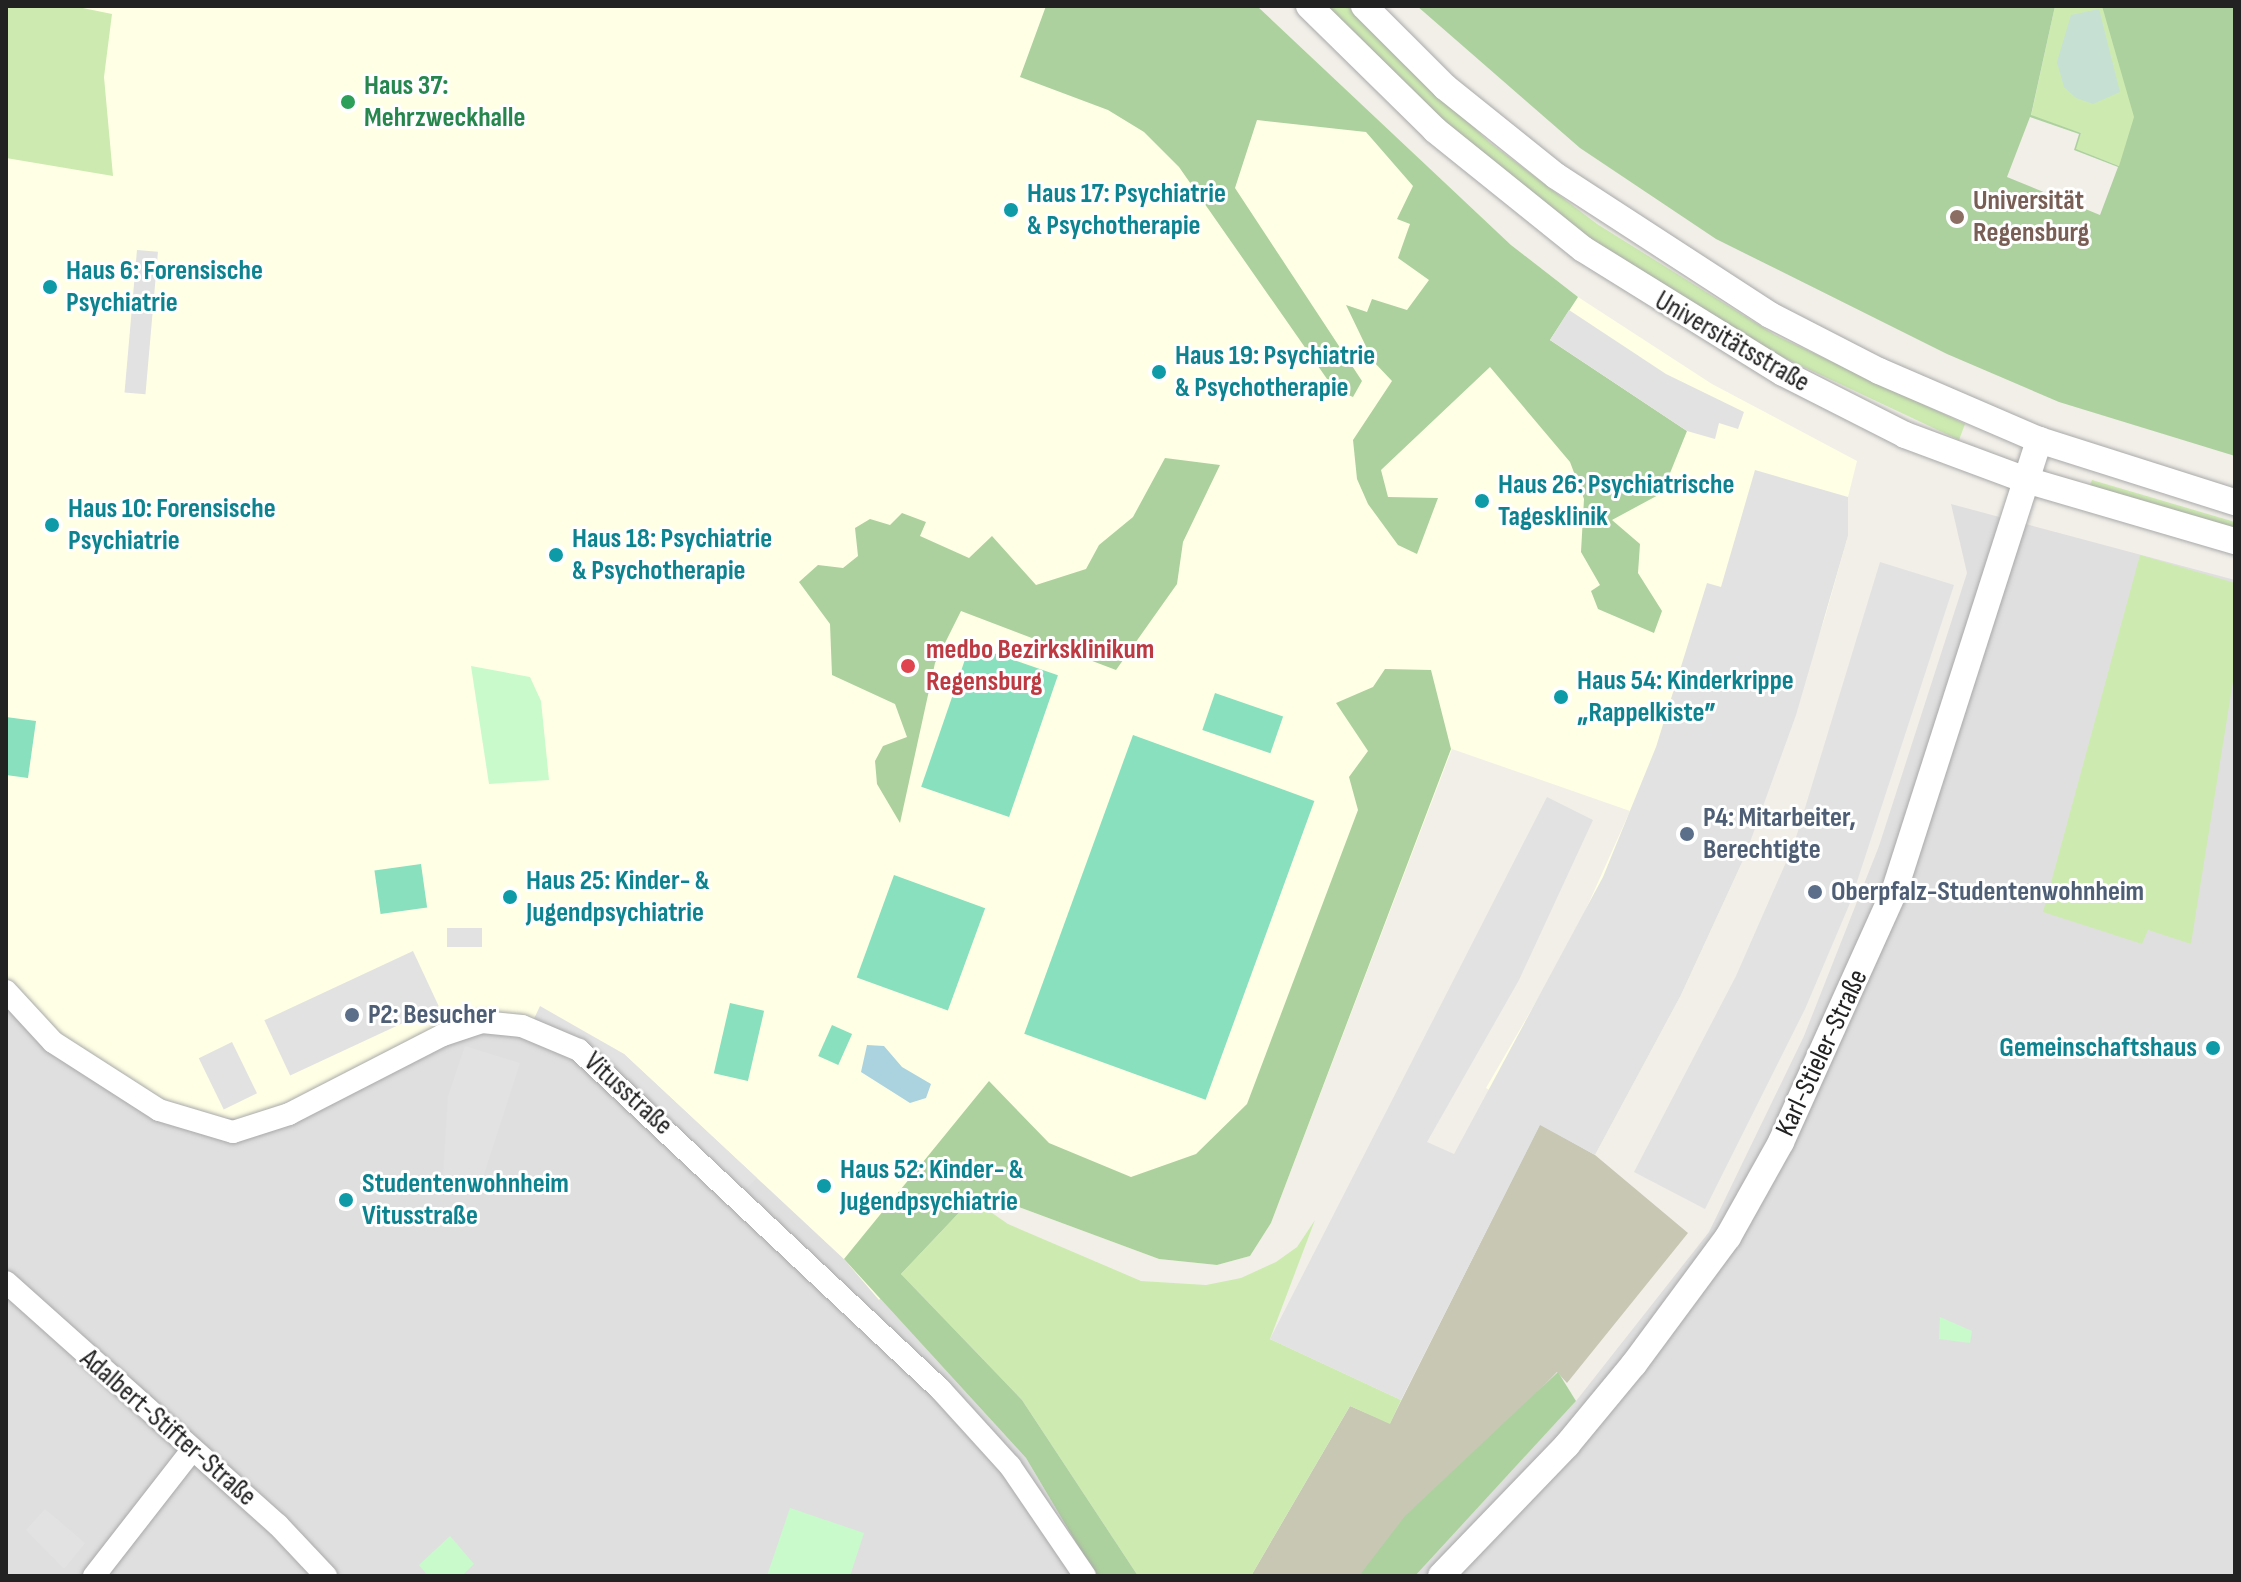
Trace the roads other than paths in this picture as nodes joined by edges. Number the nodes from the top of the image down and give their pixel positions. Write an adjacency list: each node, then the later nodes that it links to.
1 (1309, 6): 4 (street, Universitätsstraße)
2 (1364, 6): 3 (street, Universitätsstraße)
3 (2039, 440): 4 (street, Karl-Stieler-Straße); 5 (street, Universitätsstraße)
4 (2026, 480): 6 (street, Universitätsstraße); 13 (street, Karl-Stieler-Straße)
5 (2235, 502)
6 (2235, 541)
7 (6, 991): 12 (street, Vitusstraße)
8 (6, 1282): 9 (street, Adalbert-Stifter-Straße)
9 (192, 1450): 10 (street); 11 (street, Adalbert-Stifter-Straße)
10 (94, 1576)
11 (326, 1576)
12 (1085, 1576)
13 (1441, 1576)

